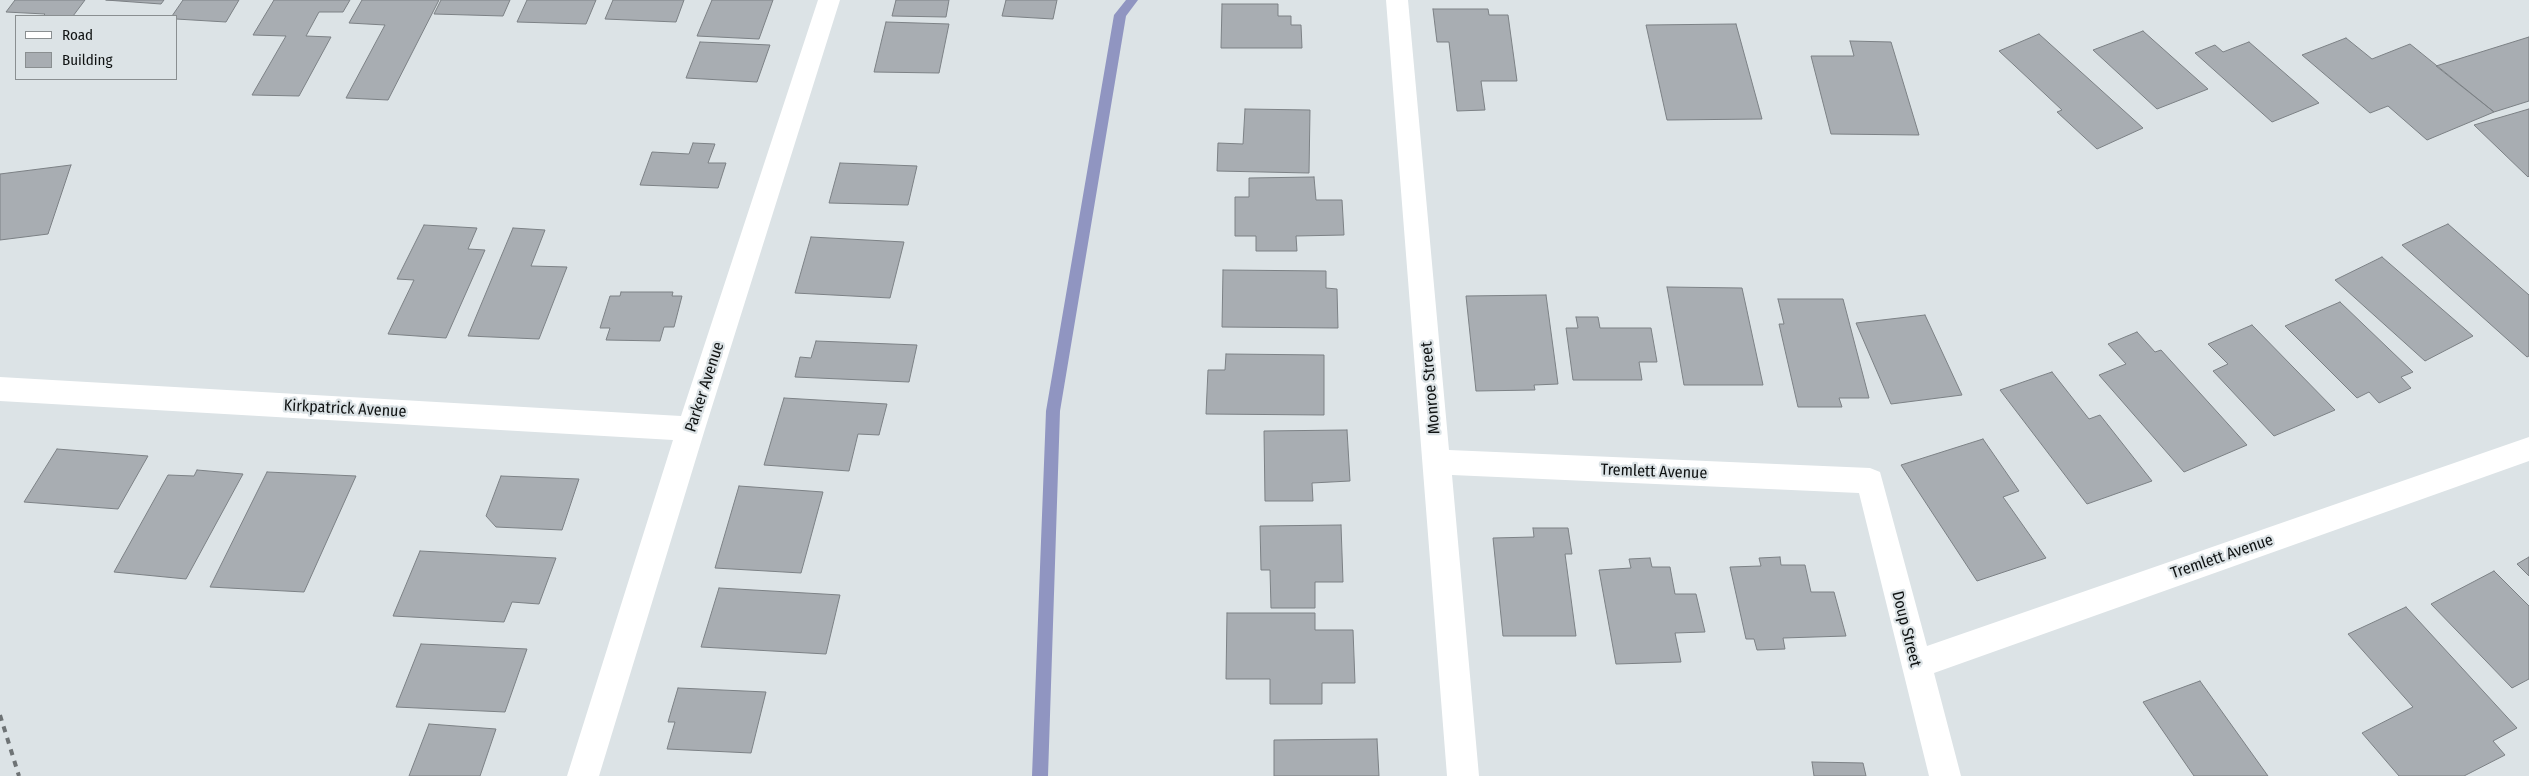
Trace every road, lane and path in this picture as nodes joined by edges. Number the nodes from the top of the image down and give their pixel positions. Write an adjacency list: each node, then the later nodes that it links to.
1 (829, 0): 4 (street, Parker Avenue)
2 (1397, 0): 6 (street, Monroe Street)
3 (0, 389): 4 (street, Kirkpatrick Avenue)
4 (691, 430): 9 (street, Parker Avenue)
5 (2529, 449): 8 (street, Tremlett Avenue)
6 (1438, 462): 7 (street, Tremlett Avenue); 10 (street, Monroe Street)
7 (1870, 481): 8 (street, Doup Street)
8 (1915, 665): 11 (street, Doup Street)
9 (583, 776)
10 (1463, 776)
11 (1945, 776)

